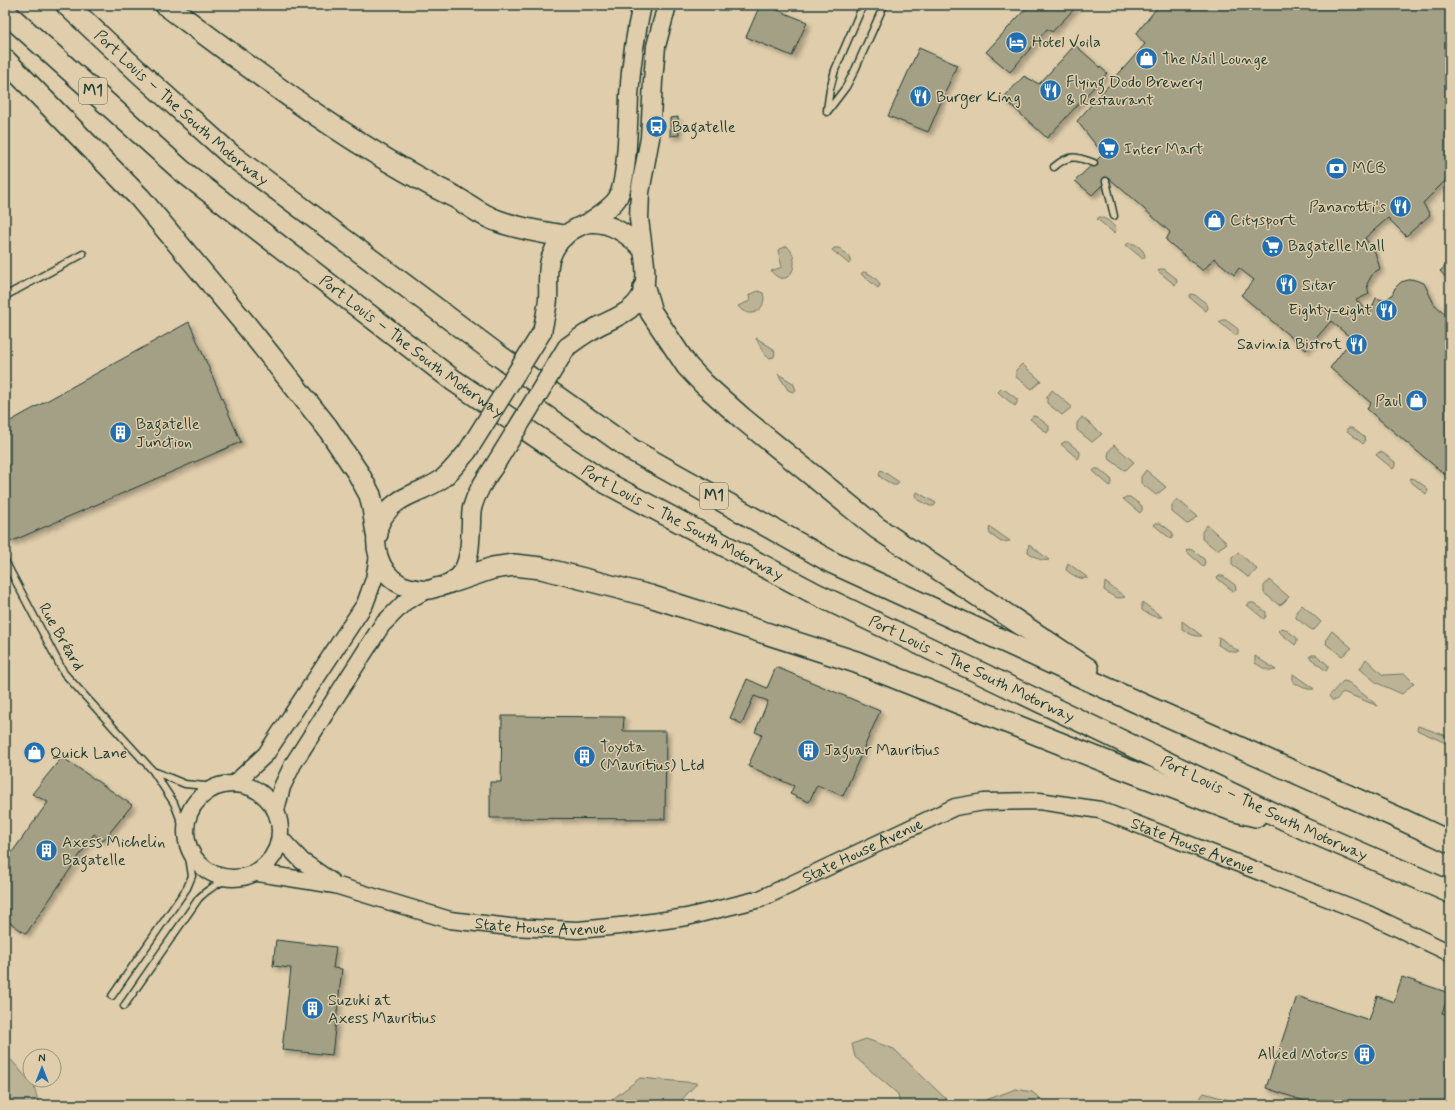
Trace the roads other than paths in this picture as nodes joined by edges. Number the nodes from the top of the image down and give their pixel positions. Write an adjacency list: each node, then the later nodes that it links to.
1 (67, 5): 26 (highway, Port Louis – The South Motorway / M1)
2 (166, 5): 16 (highway)
3 (642, 5): 15 (main road)
4 (668, 5): 9 (main road)
5 (863, 5): 6 (lane)
6 (884, 5)
7 (5, 12): 31 (highway, Port Louis – The South Motorway / M1)
8 (5, 60): 21 (highway)
9 (654, 69): 12 (main road); 12 (lane)
10 (1094, 163): 11 (lane)
11 (1054, 166)
12 (644, 176): 17 (main road)
13 (1106, 181): 14 (lane)
14 (1114, 216)
15 (589, 222): 16 (main road); 17 (main road)
16 (563, 236): 21 (main road, bridge)
17 (643, 250): 19 (main road)
18 (83, 254): 20 (lane)
19 (644, 288): 24 (main road, bridge); 26 (highway)
20 (5, 296)
21 (377, 534): 22 (main road)
22 (378, 556): 25 (main road); 28 (street)
23 (5, 561): 27 (lane, Rue Bréard)
24 (455, 581): 25 (main road); 31 (highway)
25 (425, 591): 30 (street)
26 (1141, 704): 34 (highway, Port Louis – The South Motorway / M1)
27 (153, 771): 29 (lane, Rue Bréard); 32 (lane, Rue Bréard)
28 (234, 784): 29 (street); 30 (street)
29 (215, 787): 32 (street)
30 (276, 810): 33 (street)
31 (1305, 829): 39 (highway, Port Louis – The South Motorway / M1)
32 (185, 832): 35 (street)
33 (281, 839): 36 (street); 38 (street)
34 (1450, 842)
35 (188, 852): 37 (street); 41 (lane)
36 (258, 873): 37 (street); 38 (street, State House Avenue)
37 (231, 878): 42 (lane)
38 (335, 885): 40 (street, State House Avenue)
39 (1450, 892)
40 (1450, 953)
41 (112, 996)
42 (124, 1006)

